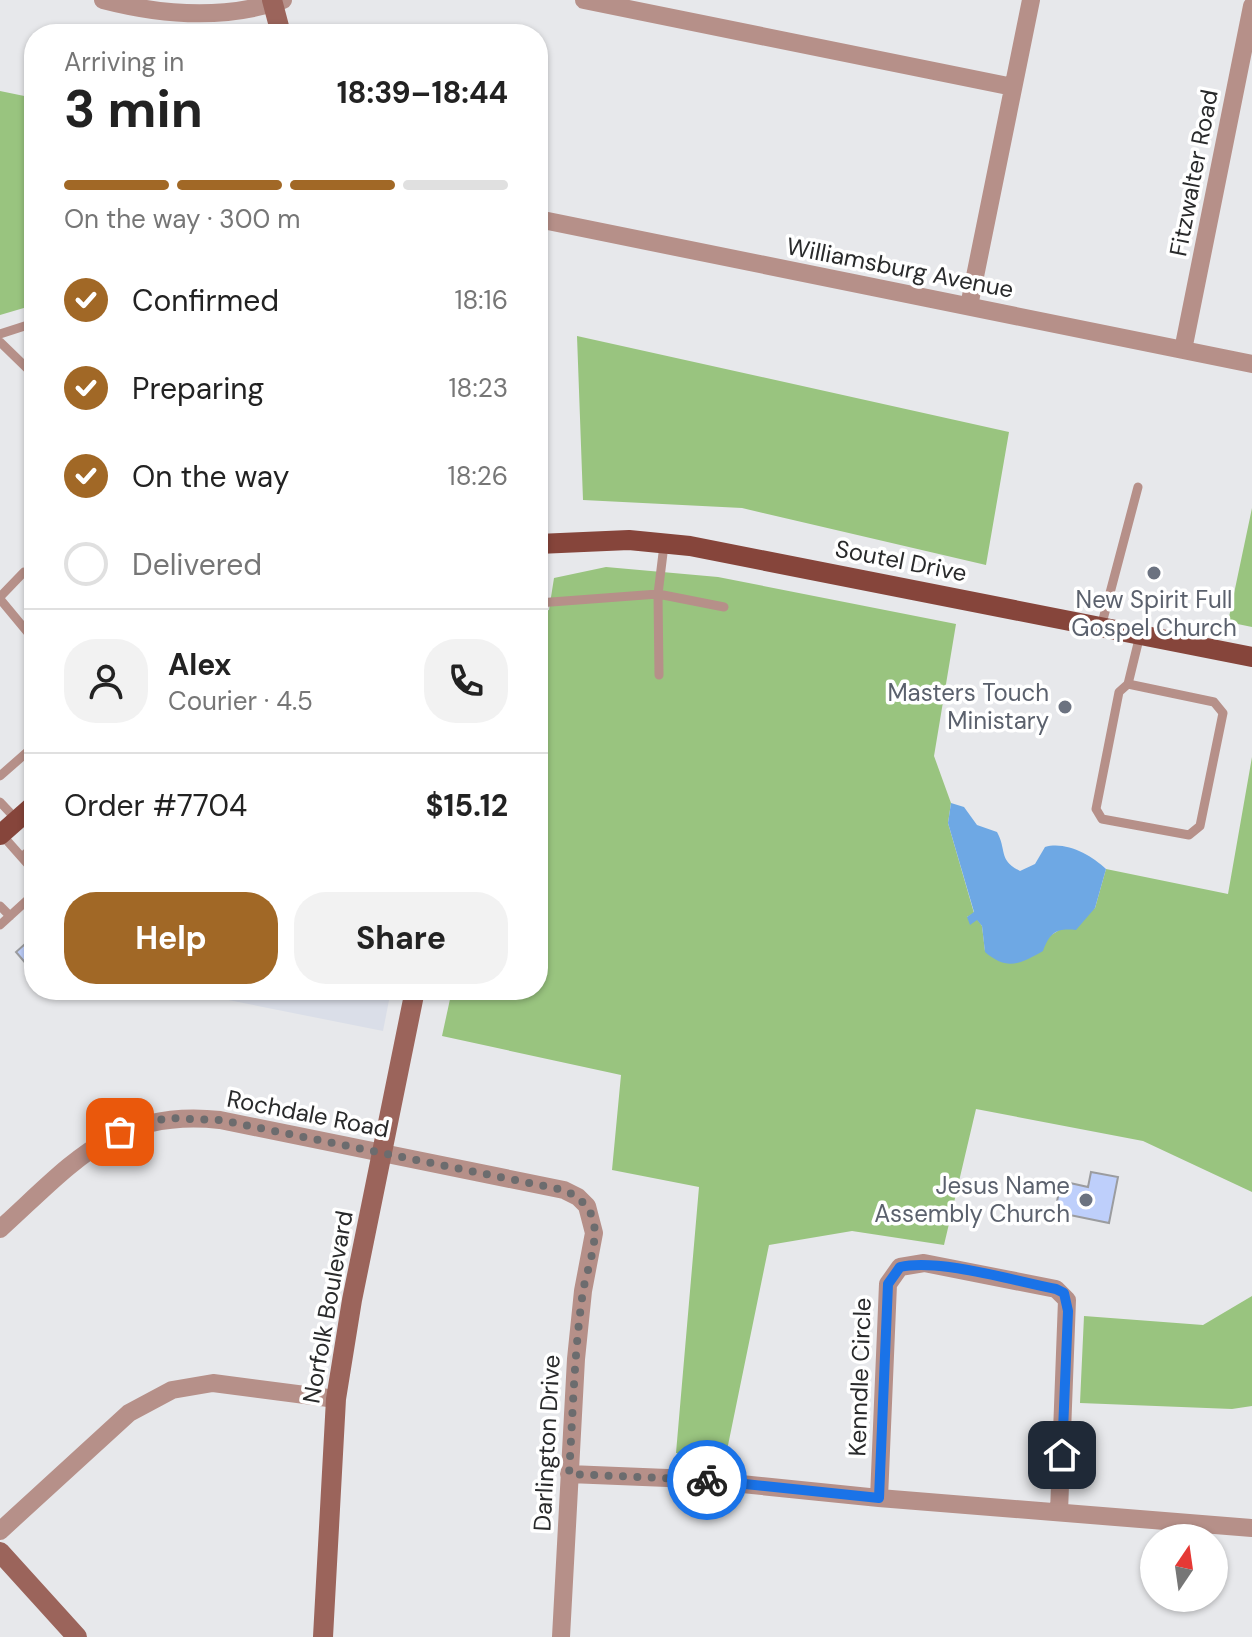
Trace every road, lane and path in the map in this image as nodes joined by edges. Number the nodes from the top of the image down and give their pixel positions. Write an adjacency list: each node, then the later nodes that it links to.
1 (103, 0): 4 (street)
2 (584, 0): 7 (street)
3 (1031, 0): 7 (street)
4 (276, 1): 6 (street)
5 (1252, 6): 13 (street, Fitzwalter Road)
6 (279, 24)
7 (1013, 87): 9 (street)
8 (548, 221): 9 (street, Williamsburg Avenue)
9 (969, 306): 13 (street, Williamsburg Avenue)
10 (24, 326): 11 (lane)
11 (0, 334)
12 (0, 342): 15 (lane)
13 (1183, 350): 14 (street, Williamsburg Avenue)
14 (1252, 364)
15 (24, 365)
16 (1138, 487): 24 (lane)
17 (548, 544): 18 (main road, Soutel Drive)
18 (664, 545): 20 (lane); 24 (main road, Soutel Drive)
19 (24, 572): 21 (lane)
20 (658, 594): 22 (lane); 23 (lane); 28 (lane)
21 (0, 598): 25 (lane)
22 (548, 602)
23 (724, 607)
24 (1101, 627): 26 (main road, Soutel Drive)
25 (24, 628)
26 (1140, 635): 27 (main road, Soutel Drive); 29 (lane)
27 (1252, 657)
28 (659, 675)
29 (1128, 684): 29 (lane)
30 (24, 755): 31 (lane)
31 (0, 776)
32 (0, 802): 33 (lane)
33 (17, 822): 34 (lane)
34 (22, 857): 35 (lane)
35 (24, 859)
36 (24, 903): 38 (lane)
37 (0, 906): 38 (lane)
38 (10, 916): 39 (lane)
39 (0, 925)
40 (413, 1000): 41 (street, Norfolk Boulevard)
41 (382, 1153): 42 (street, Rochdale Road); 43 (street, Rochdale Road); 44 (street, Norfolk Boulevard)
42 (587, 1206): 45 (street, Darlington Drive)
43 (0, 1229)
44 (336, 1399): 49 (street); 52 (street, Norfolk Boulevard)
45 (569, 1474): 46 (street); 53 (street, Darlington Drive)
46 (879, 1498): 47 (street); 47 (street, Kenndle Circle)
47 (1059, 1512): 48 (street)
48 (1252, 1528)
49 (0, 1531)
50 (0, 1552): 51 (street)
51 (77, 1637)
52 (323, 1637)
53 (561, 1637)

